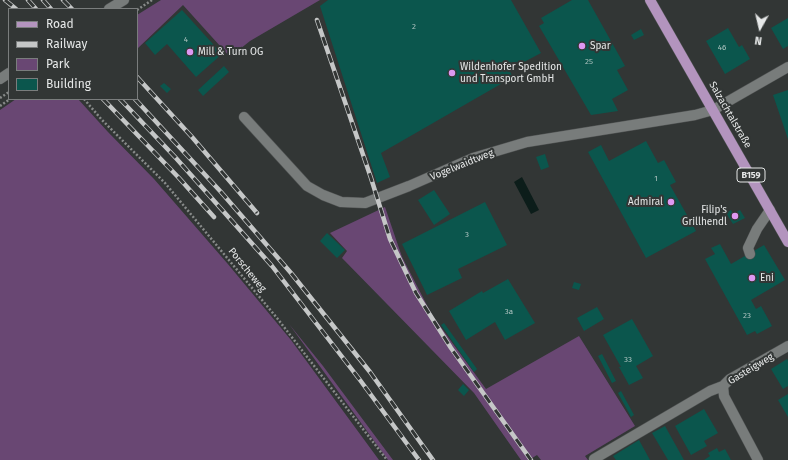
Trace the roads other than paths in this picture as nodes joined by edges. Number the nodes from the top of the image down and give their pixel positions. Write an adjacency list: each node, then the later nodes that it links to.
1 (124, 0): 3 (street)
2 (650, 0): 5 (main road, Salzachtalstraße / B159)
3 (111, 8)
4 (788, 67): 5 (street, Vogelwaidtweg)
5 (713, 110): 6 (street, Vogelwaidtweg); 7 (main road, Salzachtalstraße / B159)
6 (244, 117)
7 (770, 210): 8 (main road, Salzachtalstraße / B159); 9 (street)
8 (788, 242)
9 (750, 254)
10 (788, 346): 11 (street, Gasteigweg)
11 (723, 386): 12 (street); 13 (street, Gasteigweg)
12 (594, 459)
13 (758, 460)

